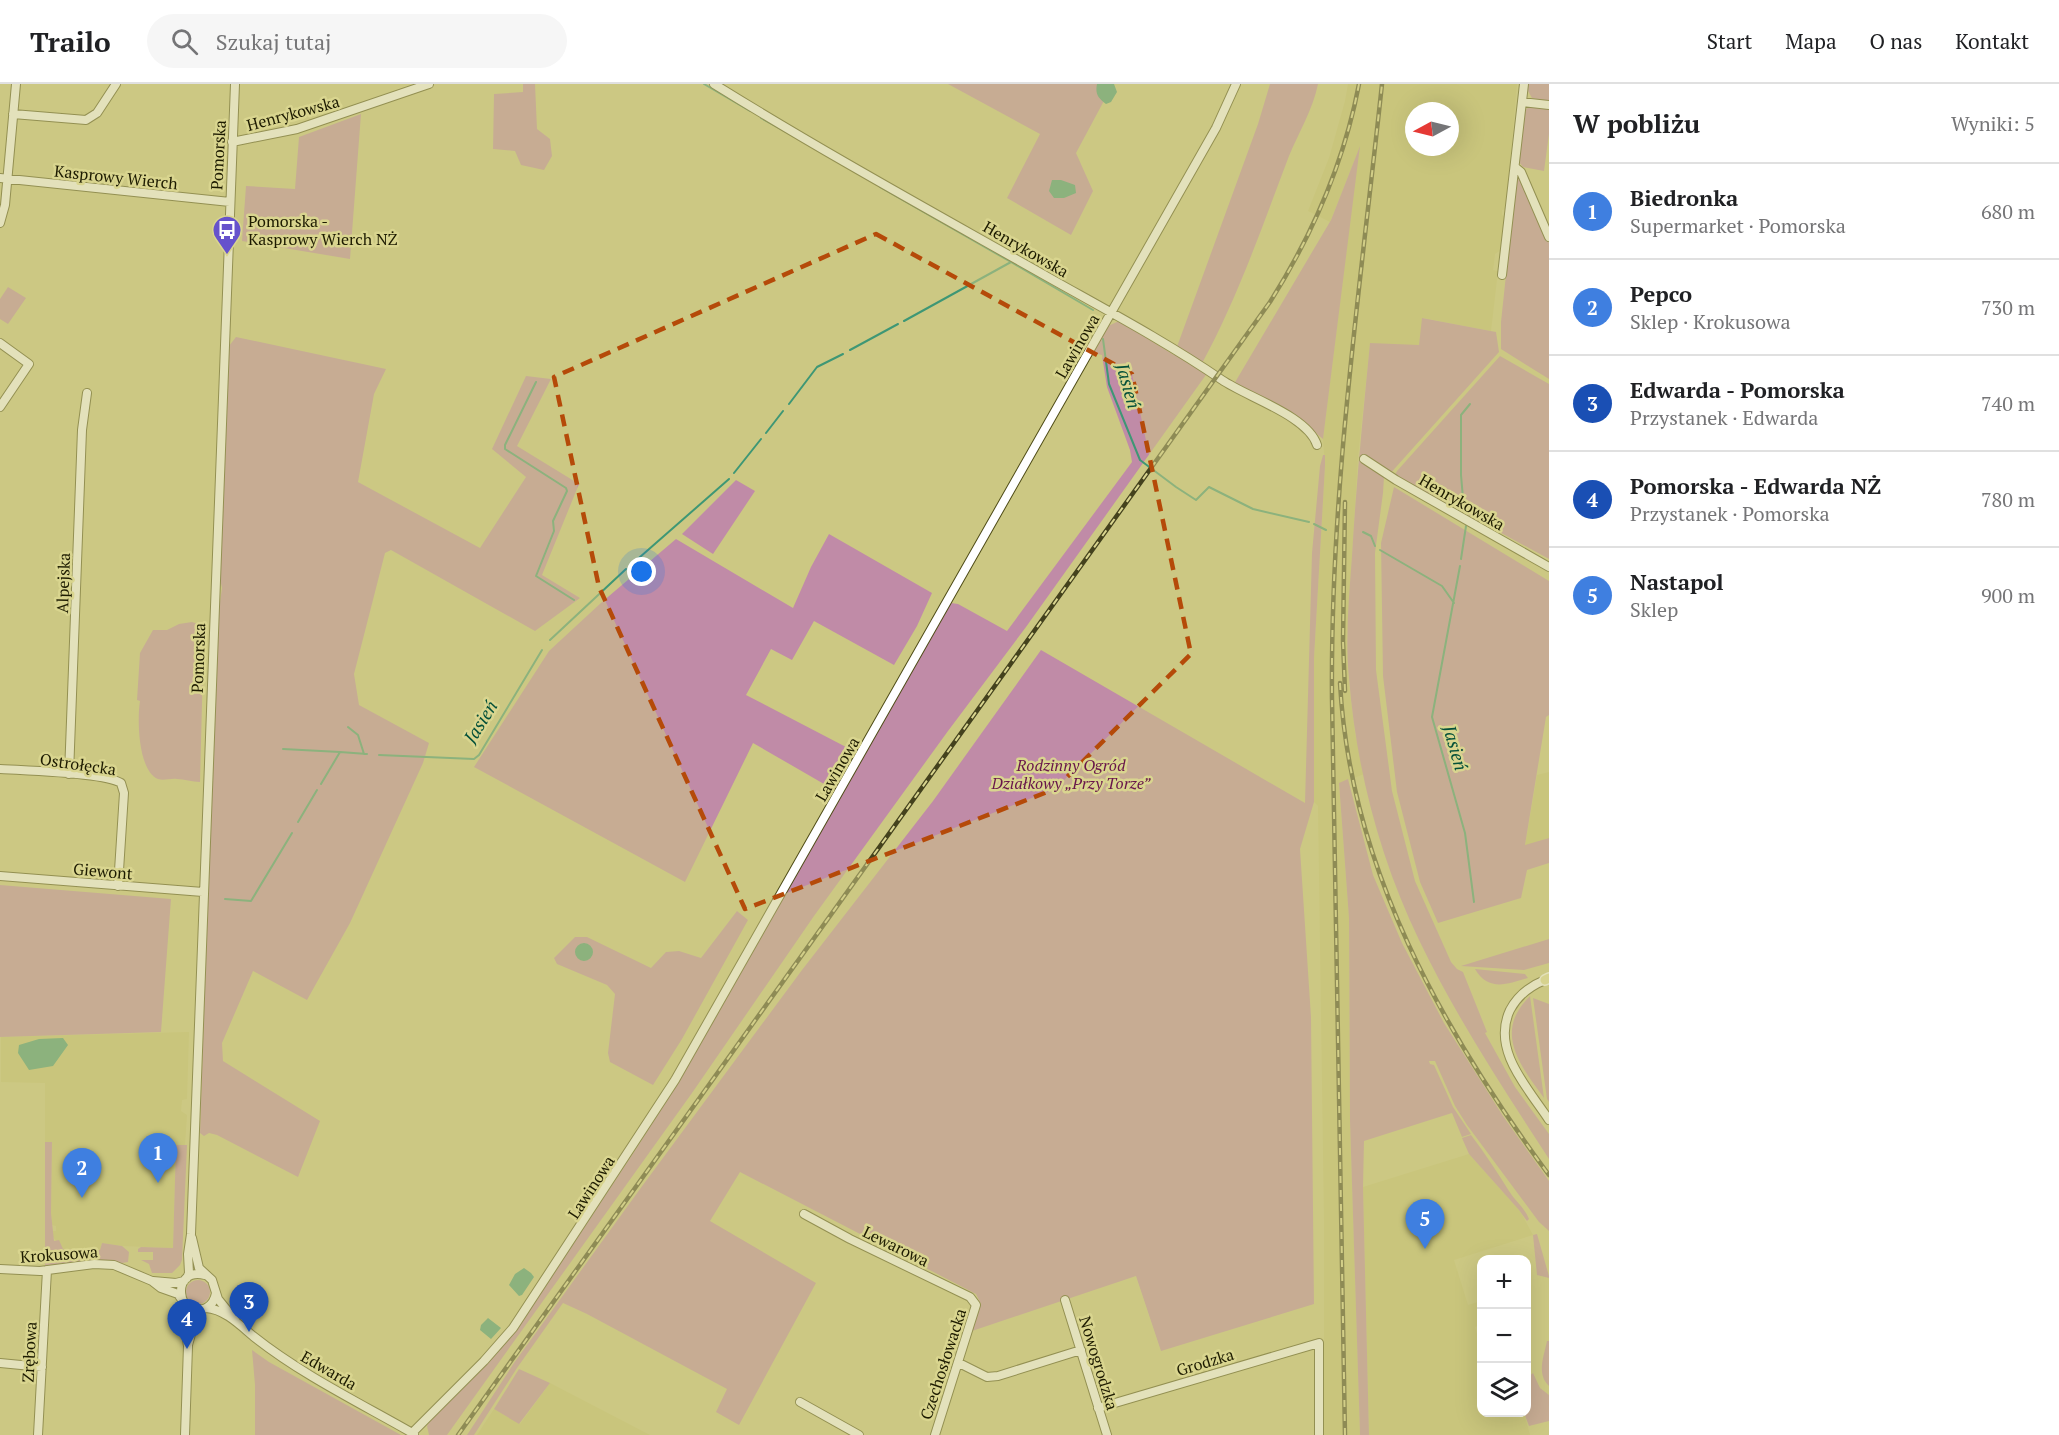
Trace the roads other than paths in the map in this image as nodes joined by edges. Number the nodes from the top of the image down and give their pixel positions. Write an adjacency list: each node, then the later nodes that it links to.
1 (16, 84): 10 (street)
2 (116, 84): 10 (street)
3 (235, 84): 11 (street, Pomorska)
4 (429, 84): 11 (street, Henrykowska)
5 (714, 84): 18 (street, Henrykowska)
6 (1236, 84): 18 (street, Lawinowa)
7 (1524, 84): 8 (street)
8 (1521, 102): 9 (street); 12 (street)
9 (1549, 105)
10 (13, 114): 13 (street)
11 (232, 142): 14 (street, Pomorska)
12 (1515, 167): 16 (street); 17 (street)
13 (4, 179): 14 (street, Kasprowy Wierch); 15 (street)
14 (230, 202): 29 (street, Pomorska)
15 (0, 223)
16 (1549, 237)
17 (1502, 275)
18 (1112, 313): 22 (street, Henrykowska); 52 (street, Lawinowa)
19 (0, 343): 21 (street)
20 (87, 393): 26 (street, Alpejska)
21 (0, 407)
22 (1317, 445)
23 (1364, 459): 24 (street, Henrykowska)
24 (1549, 567)
25 (0, 769): 26 (street, Ostrołęcka)
26 (69, 774): 28 (street, Ostrołęcka)
27 (0, 876): 28 (street, Giewont)
28 (118, 885): 29 (street, Giewont)
29 (203, 892): 33 (street, Pomorska)
30 (1548, 979): 31 (street)
31 (1549, 1120)
32 (804, 1214): 42 (street, Lewarowa)
33 (191, 1234): 36 (street, Pomorska); 37 (street, Pomorska)
34 (0, 1269): 35 (street, Krokusowa)
35 (47, 1270): 38 (street, Krokusowa); 49 (street, Zrębowa)
36 (206, 1276): 37 (street); 39 (street)
37 (185, 1280): 38 (street, Krokusowa); 41 (street)
38 (152, 1281): 41 (street, Krokusowa)
39 (216, 1292): 43 (street); 44 (street, Edwarda)
40 (1065, 1300): 46 (street, Nowogrodzka)
41 (183, 1302): 43 (street); 45 (street)
42 (975, 1302): 48 (street, Czechosłowacka)
43 (204, 1309): 44 (street, Edwarda); 45 (street)
44 (235, 1320): 52 (street, Edwarda)
45 (188, 1346): 54 (street)
46 (1080, 1350): 48 (street); 51 (street, Nowogrodzka)
47 (0, 1363): 49 (street)
48 (959, 1363): 56 (street, Czechosłowacka)
49 (42, 1367): 53 (street, Zrębowa)
50 (800, 1402): 55 (street)
51 (1098, 1408): 57 (street, Nowogrodzka); 58 (street, Grodzka)
52 (414, 1434)
53 (38, 1435)
54 (184, 1435)
55 (860, 1435)
56 (934, 1435)
57 (1107, 1435)
58 (1319, 1435)

